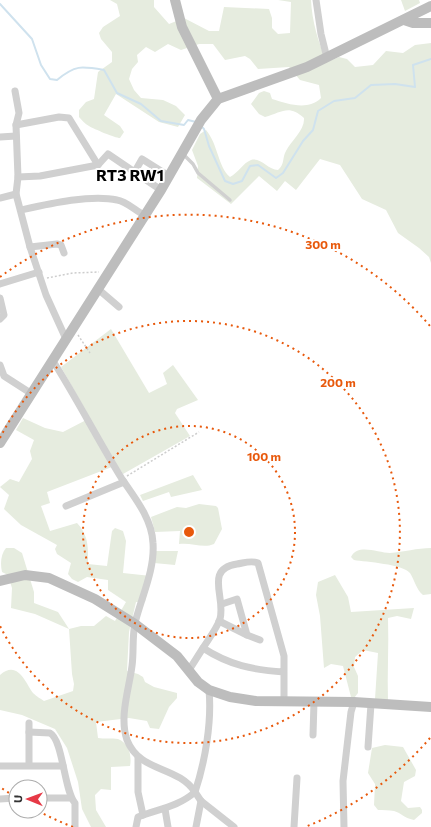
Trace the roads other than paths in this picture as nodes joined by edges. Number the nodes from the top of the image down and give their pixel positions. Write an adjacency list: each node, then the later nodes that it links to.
1 (175, 0): 8 (street)
2 (316, 0): 6 (street)
3 (431, 6): 4 (street)
4 (404, 20): 5 (street); 6 (street)
5 (431, 23)
6 (327, 58): 8 (street)
7 (15, 91): 9 (street)
8 (218, 99): 12 (street)
9 (16, 125): 10 (street); 13 (street)
10 (16, 136): 11 (street); 16 (street)
11 (0, 137)
12 (182, 154): 15 (street); 20 (lane)
13 (98, 165): 14 (street); 16 (street)
14 (134, 173): 15 (street); 17 (street)
15 (169, 176): 17 (street)
16 (18, 177): 18 (street)
17 (161, 190): 22 (street)
18 (16, 194): 19 (street); 21 (street)
19 (0, 198)
20 (230, 200)
21 (21, 210): 22 (street); 23 (street)
22 (144, 216): 27 (street)
23 (30, 247): 24 (street); 25 (street)
24 (64, 253)
25 (40, 276): 26 (street); 31 (street)
26 (0, 284)
27 (98, 289): 29 (street); 31 (street)
28 (0, 298): 30 (street)
29 (119, 307)
30 (0, 319)
31 (69, 335): 32 (street)
32 (53, 361): 34 (street); 36 (street)
33 (0, 365): 34 (street)
34 (32, 394): 35 (street)
35 (0, 443)
36 (123, 480): 37 (street); 41 (street)
37 (66, 506)
38 (0, 581): 41 (street)
39 (222, 604): 40 (street); 42 (street); 46 (street)
40 (219, 621): 42 (street); 44 (street)
41 (135, 624): 45 (street); 57 (street)
42 (247, 636): 43 (street)
43 (260, 640)
44 (203, 648): 45 (street); 46 (street)
45 (189, 670): 47 (street)
46 (284, 672): 48 (street)
47 (209, 690): 48 (street); 62 (street)
48 (284, 702): 49 (street)
49 (314, 702): 50 (street); 55 (street)
50 (354, 702): 51 (street); 74 (street)
51 (371, 704): 52 (street); 56 (street)
52 (431, 707)
53 (29, 723): 54 (street)
54 (29, 732): 58 (street); 60 (street)
55 (313, 735)
56 (368, 747)
57 (138, 758): 62 (street); 67 (street)
58 (28, 765): 59 (street); 60 (street)
59 (0, 766)
60 (63, 766): 64 (street)
61 (297, 778): 73 (street)
62 (195, 792): 65 (street); 66 (street)
63 (48, 798): 64 (street)
64 (71, 798): 68 (street)
65 (201, 801): 71 (street); 72 (street)
66 (165, 809): 67 (street); 70 (street)
67 (142, 815): 69 (street)
68 (75, 827)
69 (136, 827)
70 (168, 827)
71 (196, 827)
72 (234, 827)
73 (294, 827)
74 (344, 827)

